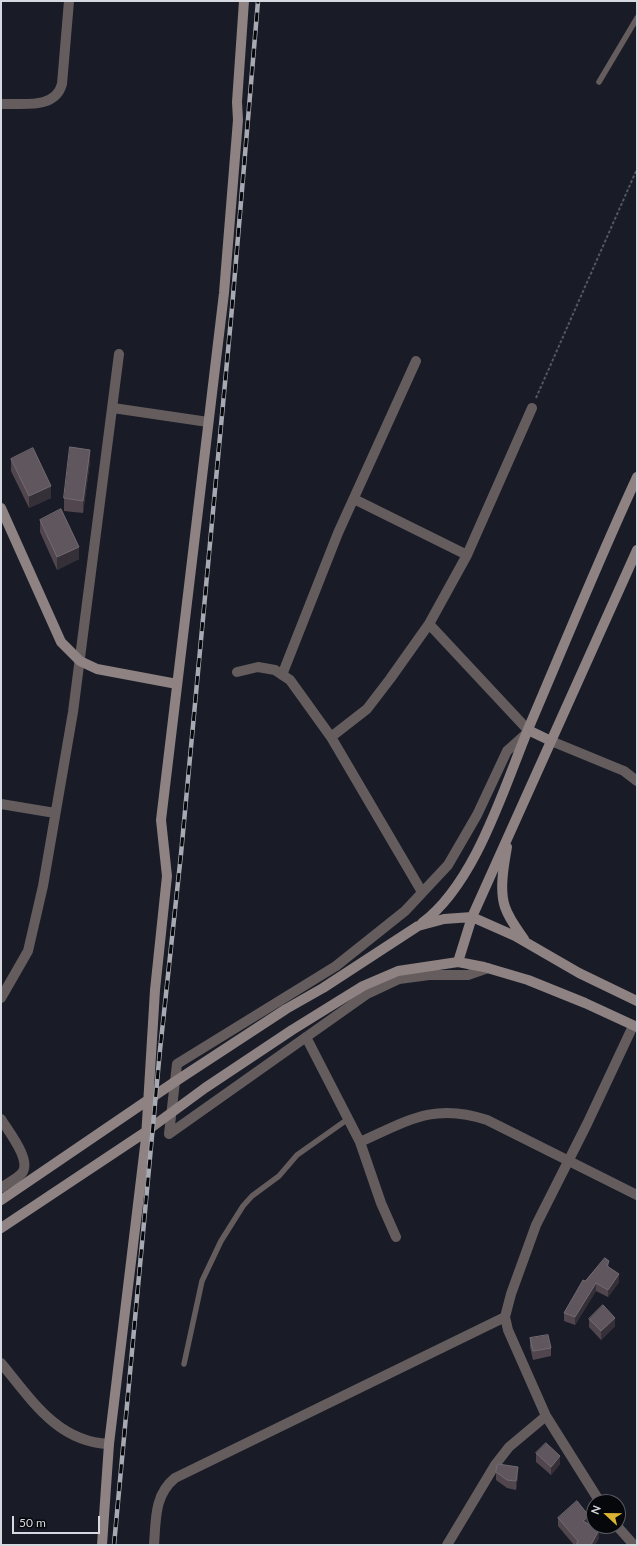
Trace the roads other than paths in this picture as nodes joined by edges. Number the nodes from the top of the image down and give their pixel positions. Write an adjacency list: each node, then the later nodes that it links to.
1 (69, 1): 5 (street)
2 (244, 1): 10 (main road)
3 (637, 18): 4 (lane)
4 (599, 82)
5 (1, 104)
6 (119, 354): 8 (street)
7 (416, 361): 12 (street)
8 (113, 408): 10 (street); 17 (street)
9 (532, 408): 15 (street)
10 (208, 422): 20 (main road)
11 (637, 477): 21 (main road)
12 (354, 499): 15 (street); 19 (street)
13 (1, 508): 17 (main road)
14 (637, 550): 23 (main road)
15 (467, 555): 16 (street)
16 (429, 624): 21 (street); 22 (street)
17 (80, 661): 20 (main road); 26 (street)
18 (237, 672): 19 (street)
19 (282, 675): 22 (street)
20 (177, 684): 51 (main road)
21 (527, 732): 23 (main road); 28 (street); 30 (main road)
22 (331, 738): 28 (street)
23 (551, 741): 24 (street); 27 (main road)
24 (637, 781)
25 (1, 804): 26 (street)
26 (55, 813): 34 (street)
27 (510, 831): 29 (main road); 31 (main road)
28 (422, 892): 37 (street)
29 (472, 917): 30 (main road); 31 (main road); 32 (main road)
30 (418, 926): 44 (main road)
31 (526, 943): 35 (main road)
32 (458, 962): 33 (main road); 45 (main road)
33 (488, 968): 36 (main road); 37 (street)
34 (1, 998)
35 (637, 1001)
36 (635, 1027): 41 (street)
37 (306, 1037): 39 (street)
38 (1, 1119): 42 (street)
39 (348, 1120): 40 (street); 49 (lane)
40 (360, 1142): 41 (street); 46 (street)
41 (569, 1160): 43 (street); 47 (street)
42 (1, 1188)
43 (637, 1195)
44 (1, 1200)
45 (1, 1228)
46 (396, 1237)
47 (506, 1317): 50 (street); 55 (street)
48 (1, 1362): 51 (street)
49 (184, 1364)
50 (546, 1416): 52 (street); 56 (street)
51 (108, 1444): 54 (main road)
52 (595, 1494)
53 (624, 1534): 57 (street)
54 (102, 1545)
55 (154, 1545)
56 (447, 1545)
57 (634, 1545)

